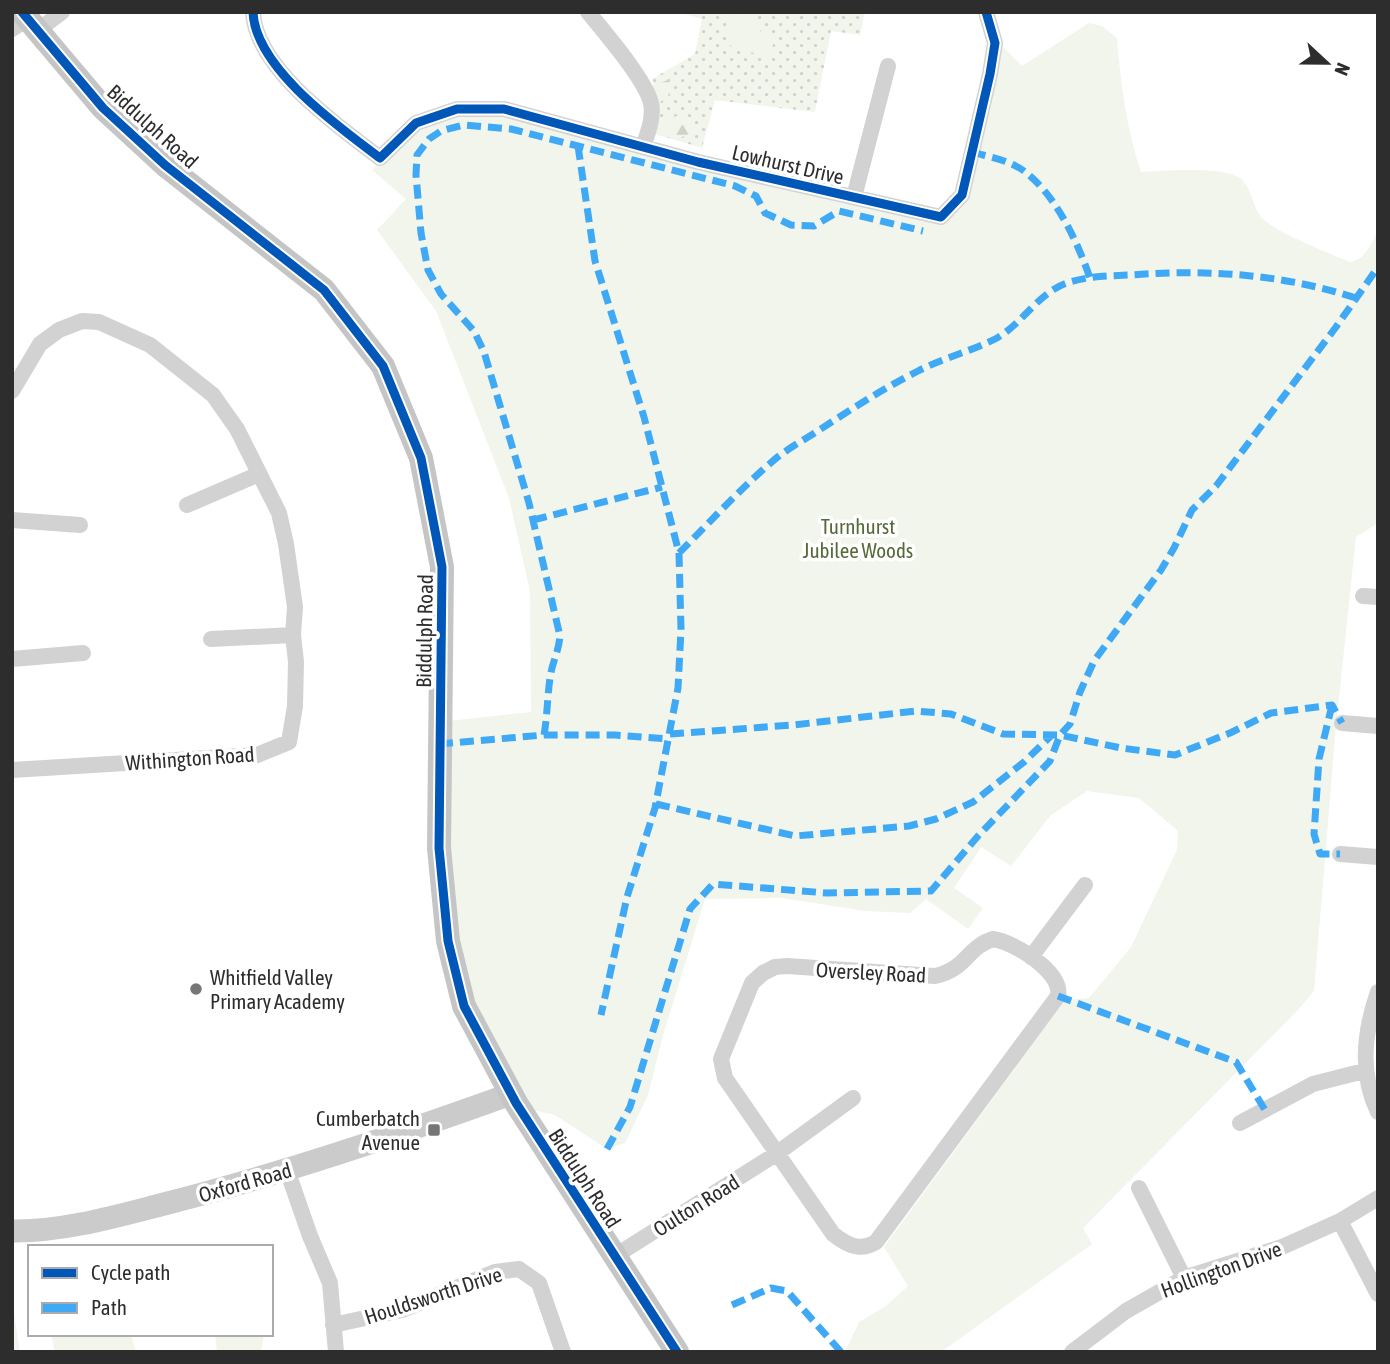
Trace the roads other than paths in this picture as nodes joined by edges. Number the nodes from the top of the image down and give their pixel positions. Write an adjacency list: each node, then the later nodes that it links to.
1 (62, 12): 5 (street)
2 (253, 12): 7 (street, Lowhurst Drive)
3 (588, 12): 7 (street)
4 (986, 12): 8 (street, Lowhurst Drive)
5 (24, 23): 27 (main road, Biddulph Road)
6 (888, 66): 8 (street)
7 (643, 146): 8 (street, Lowhurst Drive)
8 (854, 197)
9 (12, 391): 10 (street, Withington Road)
10 (259, 474): 11 (street); 14 (street, Withington Road)
11 (187, 505)
12 (12, 520): 13 (street)
13 (80, 525)
14 (293, 635): 15 (street); 20 (street, Withington Road)
15 (211, 639)
16 (83, 653): 17 (street)
17 (12, 659)
18 (1342, 723): 19 (street)
19 (1378, 726)
20 (12, 770)
21 (1340, 853): 22 (street)
22 (1370, 861)
23 (1085, 885): 24 (street)
24 (1031, 957): 31 (street, Oversley Road); 31 (street, Oversley Road)
25 (1378, 992): 26 (street)
26 (1364, 1071): 29 (street); 30 (street)
27 (511, 1094): 32 (street, Oxford Road); 37 (main road, Biddulph Road)
28 (853, 1098): 31 (street, Oulton Road)
29 (1378, 1112)
30 (1240, 1123)
31 (776, 1154): 37 (street, Oulton Road)
32 (287, 1170): 36 (street, Oxford Road); 40 (street)
33 (1139, 1188): 38 (street)
34 (1378, 1198): 35 (street, Hollington Drive)
35 (1340, 1221): 38 (street, Hollington Drive); 39 (street)
36 (12, 1231)
37 (615, 1256): 43 (main road, Biddulph Road)
38 (1184, 1278): 44 (street, Hollington Drive)
39 (1378, 1294)
40 (333, 1325): 41 (street); 42 (street, Houldsworth Drive)
41 (336, 1352)
42 (563, 1352)
43 (677, 1352)
44 (1072, 1352)

